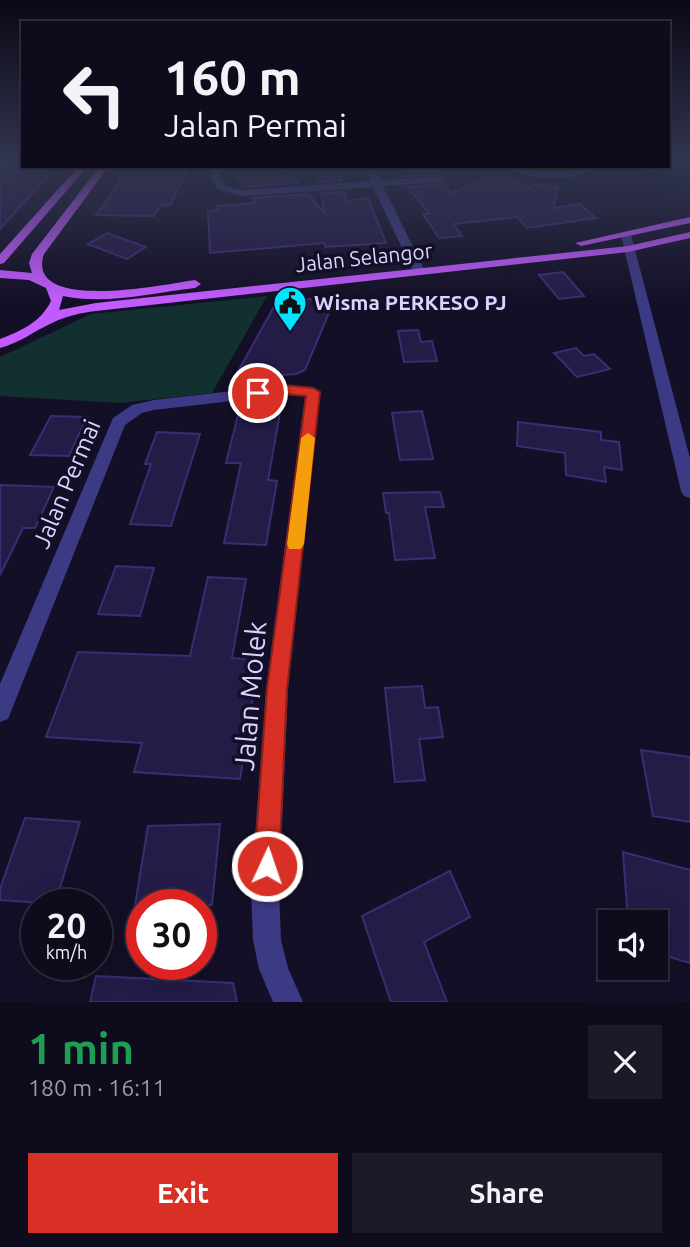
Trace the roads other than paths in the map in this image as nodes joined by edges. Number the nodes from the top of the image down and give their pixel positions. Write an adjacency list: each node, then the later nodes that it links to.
1 (47, 208): 7 (main road)
2 (73, 208): 10 (main road)
3 (389, 208): 8 (street)
4 (690, 220): 6 (main road, Jalan Selangor)
5 (689, 236): 6 (main road, Jalan Selangor)
6 (627, 242): 8 (main road, Jalan Selangor); 15 (street)
7 (0, 261)
8 (417, 266): 11 (main road, Jalan Selangor); 12 (main road, Jalan Selangor)
9 (0, 274): 10 (main road)
10 (39, 277): 11 (main road)
11 (56, 291): 12 (main road)
12 (43, 322): 13 (main road, Jalan Selangor)
13 (0, 344)
14 (313, 392): 16 (street, Jalan Permai); 17 (street, Jalan Molek)
15 (690, 491)
16 (0, 711)
17 (288, 1002)

